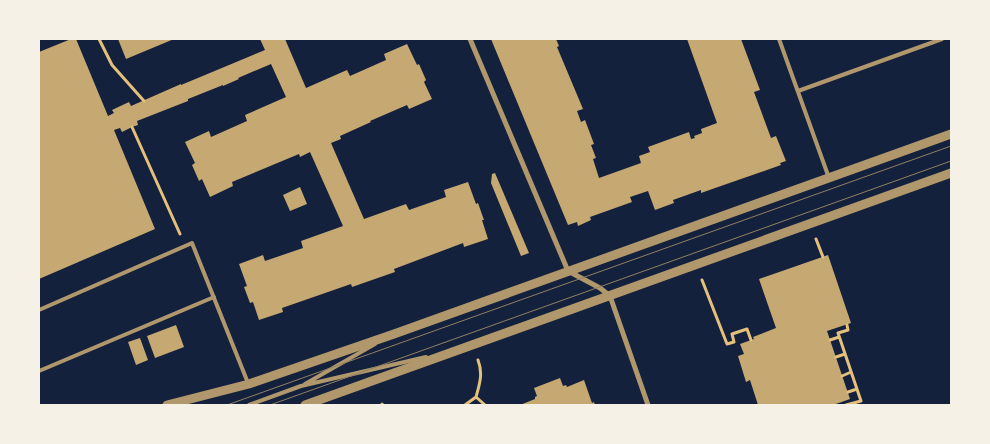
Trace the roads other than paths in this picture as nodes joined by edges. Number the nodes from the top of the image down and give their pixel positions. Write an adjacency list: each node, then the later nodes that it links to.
1 (470, 39): 8 (street)
2 (779, 39): 4 (lane)
3 (942, 39): 4 (lane)
4 (798, 91): 7 (lane)
5 (951, 134): 7 (street)
6 (951, 173): 9 (street)
7 (829, 178): 8 (street)
8 (568, 271): 9 (street); 12 (street)
9 (610, 296): 13 (street); 20 (street)
10 (214, 297): 11 (lane); 14 (lane); 15 (lane)
11 (39, 310)
12 (394, 334): 15 (street); 16 (lane)
13 (457, 350): 16 (lane); 19 (street)
14 (39, 371)
15 (248, 384): 17 (street)
16 (301, 386): 18 (lane)
17 (167, 405)
18 (249, 405)
19 (305, 405)
20 (648, 405)

